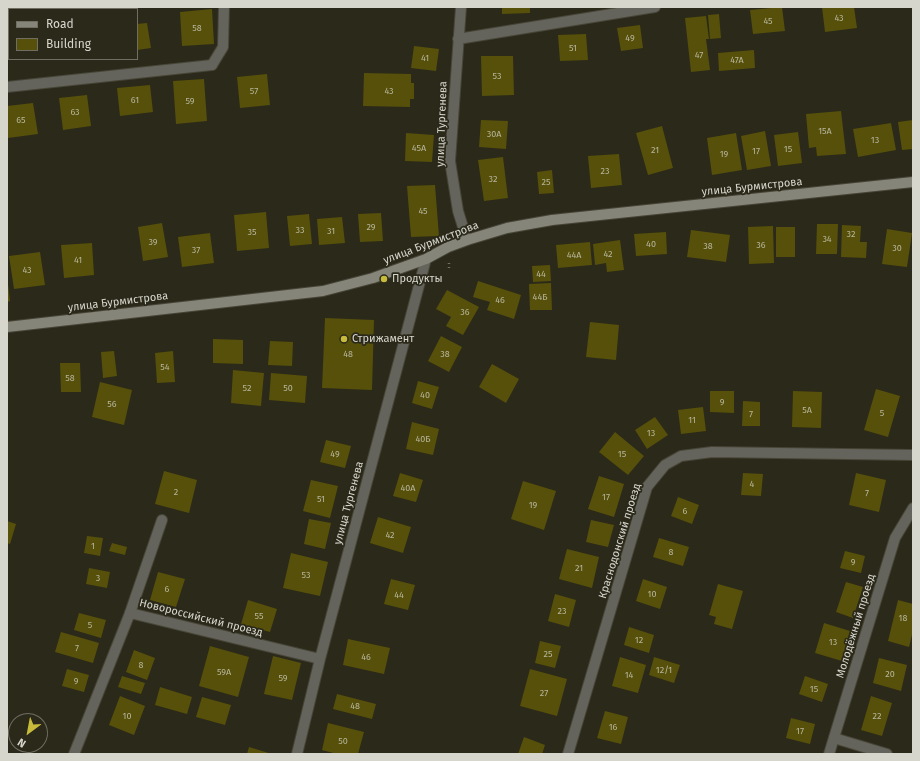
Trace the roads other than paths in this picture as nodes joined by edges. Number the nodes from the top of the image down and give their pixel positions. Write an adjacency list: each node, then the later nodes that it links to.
1 (224, 7): 5 (street)
2 (461, 7): 4 (street, улица Тургенева)
3 (655, 7): 4 (street)
4 (458, 40): 7 (street, улица Тургенева)
5 (7, 87)
6 (913, 182): 7 (street, улица Бурмистрова)
7 (467, 240): 8 (street, улица Бурмистрова)
8 (426, 259): 9 (street, улица Бурмистрова); 14 (street, улица Тургенева)
9 (7, 327)
10 (913, 455): 18 (street, Краснодонский проезд)
11 (913, 508): 15 (street, Молодёжный проезд)
12 (162, 520): 13 (street)
13 (130, 613): 14 (street, Новороссийский проезд); 16 (street, Новороссийский проезд)
14 (320, 660): 17 (street, улица Тургенева)
15 (834, 738): 19 (street, Молодёжный проезд); 20 (street)
16 (74, 754)
17 (297, 754)
18 (568, 754)
19 (829, 754)
20 (887, 754)

